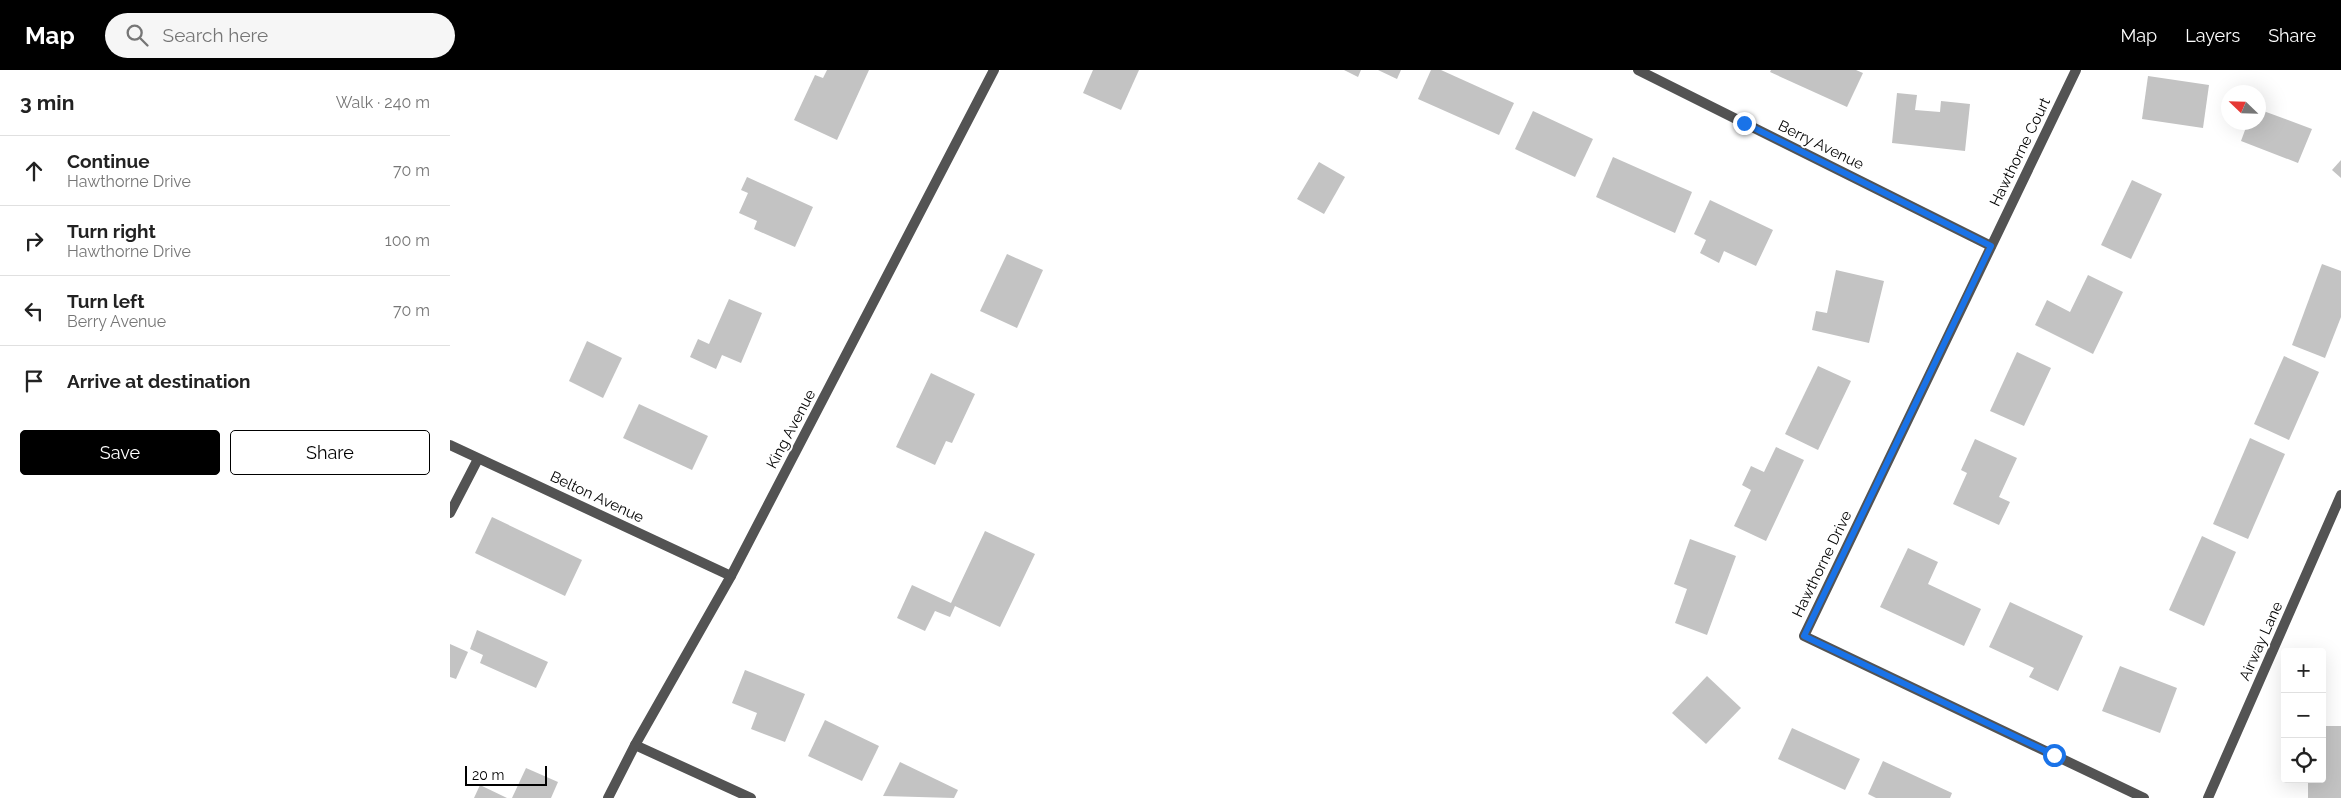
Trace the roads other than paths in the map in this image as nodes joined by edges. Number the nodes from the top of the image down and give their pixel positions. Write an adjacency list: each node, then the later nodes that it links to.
1 (994, 70): 9 (street, King Avenue)
2 (1638, 70): 4 (street, Berry Avenue)
3 (2076, 70): 4 (street, Hawthorne Court)
4 (1991, 246): 13 (street, Hawthorne Drive)
5 (450, 445): 6 (street, Belton Avenue)
6 (478, 459): 8 (street); 9 (street, Belton Avenue)
7 (2341, 495): 14 (street, Airway Lane)
8 (450, 512)
9 (731, 576): 10 (street, King Avenue)
10 (635, 746): 11 (street, King Avenue); 12 (street)
11 (608, 798)
12 (751, 798)
13 (2144, 798)
14 (2208, 798)

